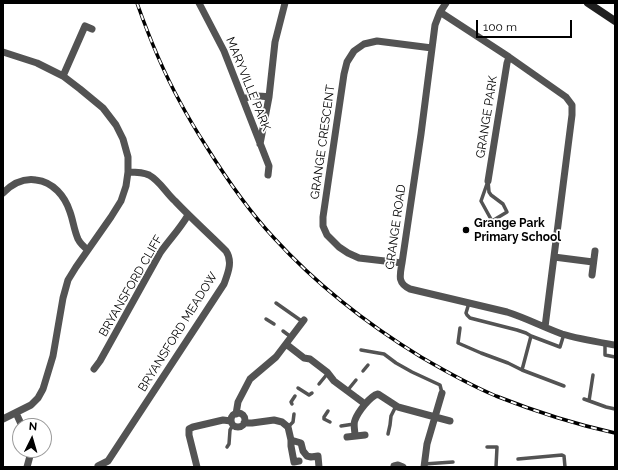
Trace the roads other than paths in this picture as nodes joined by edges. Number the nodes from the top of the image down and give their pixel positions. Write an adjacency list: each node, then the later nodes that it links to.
1 (199, 3): 13 (street, MARYVILLE PARK)
2 (285, 3): 12 (street)
3 (446, 3): 5 (street, GRANGE ROAD)
4 (588, 3): 6 (main road)
5 (440, 12): 8 (street, GRANGE ROAD); 10 (street)
6 (615, 21)
7 (92, 29): 11 (street)
8 (432, 48): 26 (street, GRANGE ROAD); 26 (street, GRANGE CRESCENT)
9 (3, 52): 11 (street)
10 (509, 57): 17 (street, GRANGE PARK); 24 (street)
11 (63, 76): 15 (street)
12 (269, 97): 13 (street); 14 (street)
13 (243, 99): 14 (street, MARYVILLE PARK)
14 (260, 144): 16 (street, MARYVILLE PARK)
15 (128, 172): 21 (street, BRYANSFORD MEADOW); 22 (street)
16 (268, 175)
17 (488, 181): 19 (lane); 20 (lane)
18 (3, 193): 22 (street)
19 (491, 195): 20 (lane); 20 (lane)
20 (482, 197)
21 (188, 215): 45 (street, BRYANSFORD CLIFF); 89 (street, BRYANSFORD MEADOW)
22 (88, 250): 65 (street)
23 (595, 251): 25 (street)
24 (554, 257): 25 (street); 33 (street)
25 (593, 262): 27 (street)
26 (402, 263): 29 (street, GRANGE ROAD)
27 (592, 275)
28 (276, 303): 31 (lane)
29 (469, 303): 33 (street, GRANGE ROAD); 37 (lane)
30 (266, 319): 32 (lane)
31 (303, 321): 38 (street)
32 (274, 324)
33 (545, 327): 36 (street, GRANGE ROAD)
34 (460, 328): 46 (lane)
35 (283, 331): 38 (lane)
36 (564, 334): 37 (lane); 40 (street, GRANGE ROAD)
37 (531, 336): 46 (lane)
38 (291, 337): 39 (street)
39 (286, 344): 48 (street); 66 (street)
40 (605, 344): 41 (street, GRANGE ROAD); 43 (lane)
41 (615, 345)
42 (361, 350): 56 (lane)
43 (615, 357)
44 (368, 365): 47 (lane)
45 (94, 369)
46 (522, 370): 52 (lane)
47 (363, 371)
48 (328, 373): 51 (lane); 54 (street)
49 (593, 375): 59 (lane)
50 (356, 380): 54 (lane)
51 (319, 384)
52 (564, 386)
53 (298, 388): 55 (lane)
54 (347, 391): 61 (street)
55 (312, 392)
56 (442, 392): 68 (street)
57 (294, 396): 60 (lane)
58 (584, 399): 59 (lane)
59 (589, 401): 63 (lane)
60 (292, 404)
61 (365, 404): 62 (street); 75 (street)
62 (396, 405): 68 (street); 78 (lane)
63 (615, 409)
64 (328, 411): 72 (lane)
65 (16, 413): 69 (street); 70 (street)
66 (236, 414): 73 (street); 74 (street)
67 (294, 414): 77 (lane)
68 (434, 417): 71 (street); 88 (street)
69 (18, 418)
70 (3, 419)
71 (450, 421)
72 (330, 422)
73 (232, 423): 74 (street); 83 (lane); 91 (street)
74 (244, 423): 77 (street)
75 (354, 424): 76 (lane); 79 (street)
76 (341, 426)
77 (288, 427): 82 (street)
78 (388, 434)
79 (355, 435): 80 (street); 81 (street)
80 (365, 435)
81 (347, 437)
82 (291, 440): 86 (street); 92 (street)
83 (227, 447)
84 (488, 447): 94 (lane)
85 (518, 459): 95 (lane)
86 (299, 461)
87 (453, 462): 88 (lane)
88 (424, 465)
89 (98, 466)
90 (394, 466): 93 (street)
91 (197, 467)
92 (319, 467)
93 (402, 467)
94 (496, 467)
95 (565, 467)

